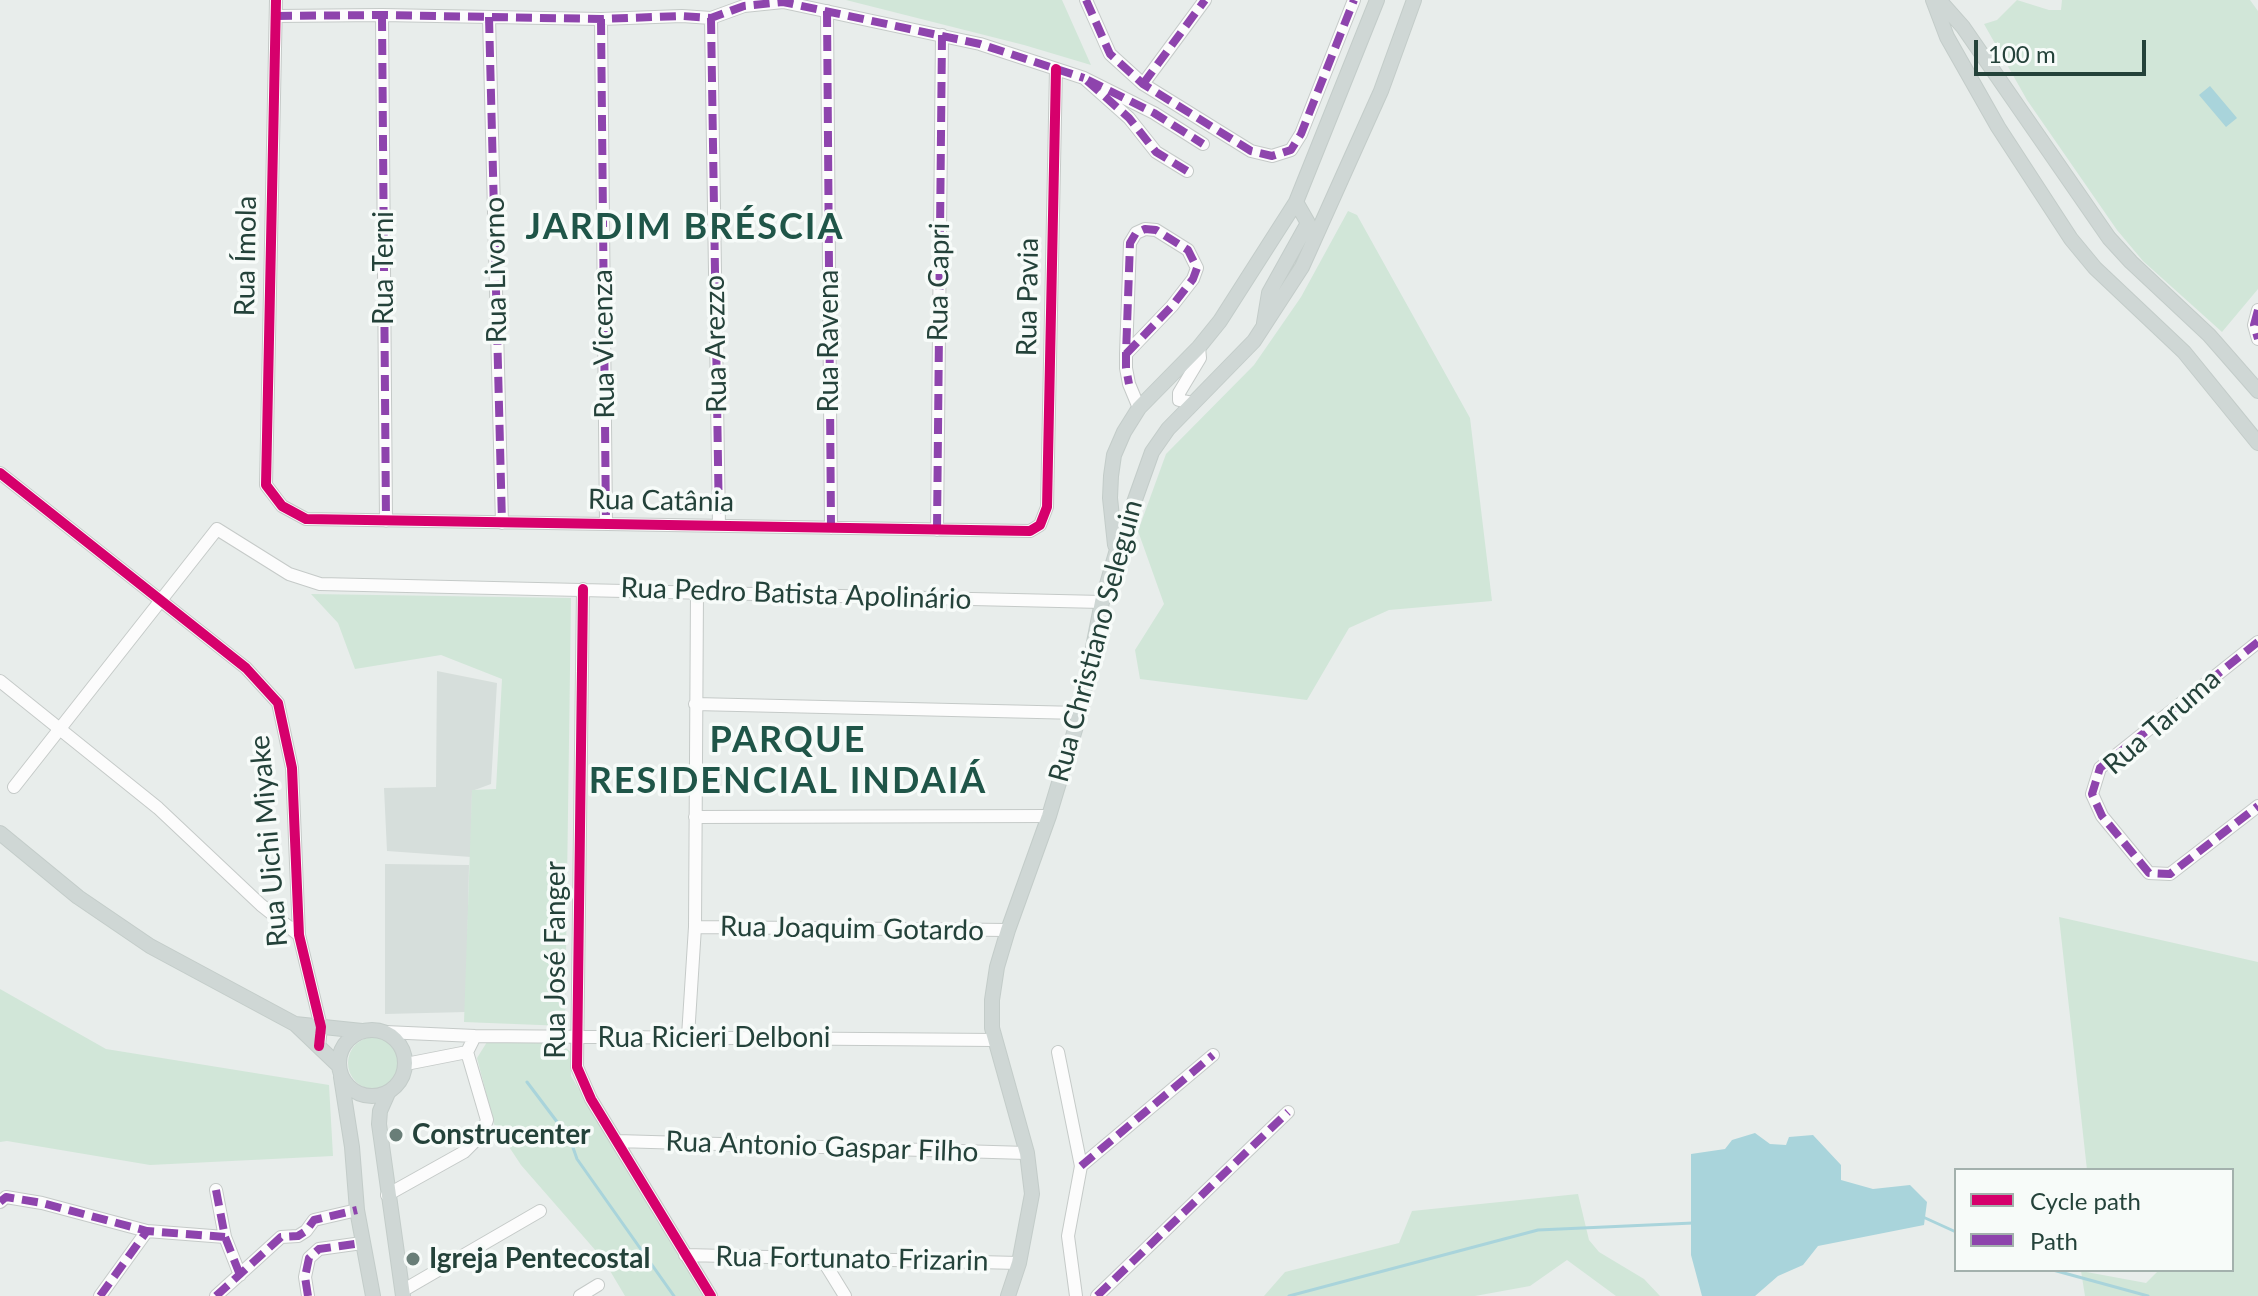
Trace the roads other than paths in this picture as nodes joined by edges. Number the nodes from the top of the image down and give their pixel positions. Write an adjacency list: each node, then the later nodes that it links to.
1 (276, 0): 11 (street, Rua Ímola)
2 (1086, 0): 18 (street)
3 (1205, 0): 18 (street)
4 (1354, 0): 18 (street)
5 (1377, 0): 21 (main road)
6 (1414, 0): 25 (main road, Rua Christiano Seleguin)
7 (1936, 0): 29 (main road); 32 (main road)
8 (742, 3): 9 (street); 13 (street)
9 (827, 11): 15 (street); 40 (street, Rua Ravena)
10 (382, 15): 11 (street); 12 (street); 35 (street, Rua Terni)
11 (276, 16): 34 (street, Rua Ímola)
12 (489, 17): 14 (street); 36 (street, Rua Livorno)
13 (711, 18): 14 (street); 39 (street, Rua Arezzo)
14 (601, 19): 37 (street, Rua Vicenza)
15 (942, 35): 16 (street); 41 (street, Rua Capri)
16 (1056, 69): 17 (street); 38 (street, Rua Pavia)
17 (1084, 78): 19 (street); 20 (street)
18 (1143, 84)
19 (1203, 144)
20 (1187, 171)
21 (1296, 202): 25 (main road); 27 (main road)
22 (2258, 310): 26 (street)
23 (1127, 321): 24 (street); 24 (street); 28 (street)
24 (1157, 322): 28 (street)
25 (1263, 327): 30 (main road, Rua Christiano Seleguin)
26 (2258, 339)
27 (1199, 347): 30 (street); 31 (main road)
28 (1126, 354): 31 (street)
29 (2258, 391)
30 (1193, 403): 42 (main road, Rua Christiano Seleguin)
31 (1139, 408): 42 (main road)
32 (2258, 443)
33 (0, 473): 45 (street, Rua Uichi Miyake)
34 (282, 506): 35 (street, Rua Catânia)
35 (386, 521): 36 (street, Rua Catânia)
36 (502, 523): 37 (street, Rua Catânia)
37 (606, 524): 39 (street, Rua Catânia)
38 (1040, 525): 41 (street, Rua Catânia)
39 (719, 526): 40 (street, Rua Catânia)
40 (831, 528): 41 (street, Rua Catânia)
41 (937, 530)
42 (1116, 553): 46 (main road, Rua Christiano Seleguin)
43 (583, 589): 44 (street, Rua Pedro Batista Apolinário); 45 (street, Rua Pedro Batista Apolinário); 66 (street, Rua José Fanger)
44 (697, 592): 46 (street, Rua Pedro Batista Apolinário); 49 (street)
45 (160, 599): 51 (street); 59 (street, Rua Uichi Miyake)
46 (1102, 602): 50 (main road, Rua Christiano Seleguin)
47 (2258, 642): 53 (street, Rua Taruma)
48 (0, 681): 51 (street)
49 (695, 704): 50 (street); 55 (street)
50 (1080, 713): 54 (main road, Rua Christiano Seleguin)
51 (58, 730): 52 (street); 59 (street)
52 (14, 787)
53 (2258, 806)
54 (1049, 816): 55 (street); 58 (main road, Rua Christiano Seleguin)
55 (695, 817): 57 (street)
56 (0, 833): 60 (main road)
57 (695, 927): 58 (street, Rua Joaquim Gotardo); 65 (street)
58 (1008, 930): 67 (main road, Rua Christiano Seleguin)
59 (299, 935): 61 (street, Rua Uichi Miyake)
60 (295, 1024): 61 (main road); 68 (main road)
61 (321, 1027): 62 (main road); 68 (street, Rua Uichi Miyake)
62 (363, 1031): 63 (main road); 73 (main road)
63 (385, 1032): 64 (street, Rua Ricieri Delboni); 72 (main road)
64 (475, 1036): 66 (street, Rua Ricieri Delboni); 69 (street)
65 (688, 1036): 66 (street, Rua Ricieri Delboni); 67 (street, Rua Ricieri Delboni)
66 (579, 1037): 76 (street, Rua José Fanger)
67 (995, 1040): 77 (main road, Rua Christiano Seleguin)
68 (319, 1046): 73 (main road)
69 (467, 1052): 72 (street); 80 (street)
70 (1058, 1052): 78 (street)
71 (1213, 1055): 78 (street)
72 (406, 1064): 74 (main road)
73 (340, 1071): 74 (main road); 82 (main road)
74 (388, 1093): 80 (main road)
75 (1288, 1112): 102 (street)
76 (617, 1141): 77 (street, Rua Antonio Gaspar Filho); 87 (street, Rua José Fanger)
77 (1027, 1153): 89 (main road, Rua Christiano Seleguin)
78 (1081, 1166): 101 (street)
79 (216, 1190): 85 (street)
80 (387, 1195): 92 (main road)
81 (0, 1202): 84 (street)
82 (357, 1210): 86 (main road); 90 (street)
83 (540, 1211): 92 (street)
84 (147, 1231): 85 (street); 93 (street)
85 (225, 1237): 90 (street)
86 (362, 1243): 95 (street); 96 (main road)
87 (685, 1255): 88 (street, Rua Fortunato Frizarin); 98 (street, Rua José Fanger)
88 (821, 1257): 89 (street, Rua Fortunato Frizarin); 99 (street)
89 (1019, 1263): 100 (main road, Rua Christiano Seleguin)
90 (240, 1275): 94 (street)
91 (598, 1285): 97 (street)
92 (403, 1294)
93 (100, 1296)
94 (216, 1296)
95 (308, 1296)
96 (373, 1296)
97 (580, 1296)
98 (711, 1296)
99 (845, 1296)
100 (1008, 1296)
101 (1076, 1296)
102 (1097, 1296)

